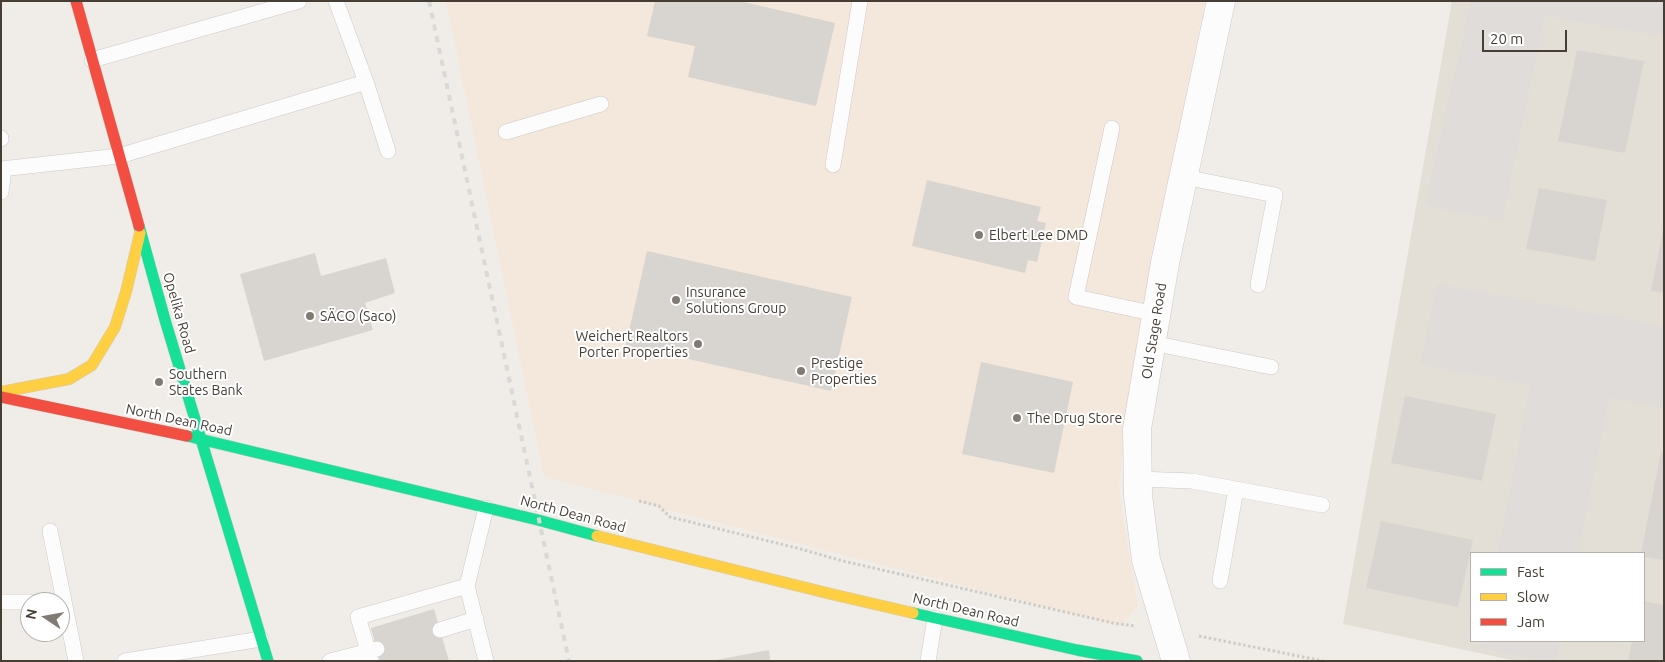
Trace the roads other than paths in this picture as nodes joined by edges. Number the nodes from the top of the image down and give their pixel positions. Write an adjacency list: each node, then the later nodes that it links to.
1 (76, 1): 6 (street, Opelika Road)
2 (299, 1): 6 (lane)
3 (336, 1): 7 (lane)
4 (860, 1): 13 (lane)
5 (1221, 1): 15 (street, Old Stage Road)
6 (92, 60): 12 (street, Opelika Road)
7 (366, 82): 11 (lane); 12 (lane)
8 (601, 104): 10 (lane)
9 (1112, 128): 19 (lane)
10 (506, 132)
11 (388, 151)
12 (119, 156): 14 (lane); 17 (street, Opelika Road)
13 (833, 165)
14 (3, 169): 16 (lane)
15 (1184, 177): 18 (lane); 19 (street, Old Stage Road)
16 (1, 192)
17 (140, 231): 22 (street); 24 (street, Opelika Road)
18 (1258, 285)
19 (1156, 314): 20 (street, Old Stage Road)
20 (1152, 343): 21 (lane); 25 (street, Old Stage Road)
21 (1271, 367)
22 (1, 392)
23 (1, 398): 24 (street, North Dean Road)
24 (201, 440): 28 (street, North Dean Road); 39 (street, Opelika Road)
25 (1138, 479): 26 (lane); 48 (street, Old Stage Road)
26 (1236, 489): 27 (lane); 30 (lane)
27 (1322, 506)
28 (486, 508): 31 (lane); 35 (street, North Dean Road)
29 (50, 531): 32 (lane)
30 (1220, 581)
31 (467, 586): 36 (lane); 40 (lane)
32 (60, 592)
33 (1, 602): 34 (lane)
34 (20, 602)
35 (936, 618): 46 (lane); 47 (street, North Dean Road)
36 (476, 619): 37 (lane); 45 (lane)
37 (440, 630)
38 (70, 636): 41 (lane)
39 (261, 639): 42 (lane); 43 (street, Opelika Road)
40 (372, 654): 44 (lane)
41 (76, 661)
42 (125, 661)
43 (268, 661)
44 (330, 661)
45 (486, 661)
46 (928, 661)
47 (1137, 661)
48 (1176, 661)

